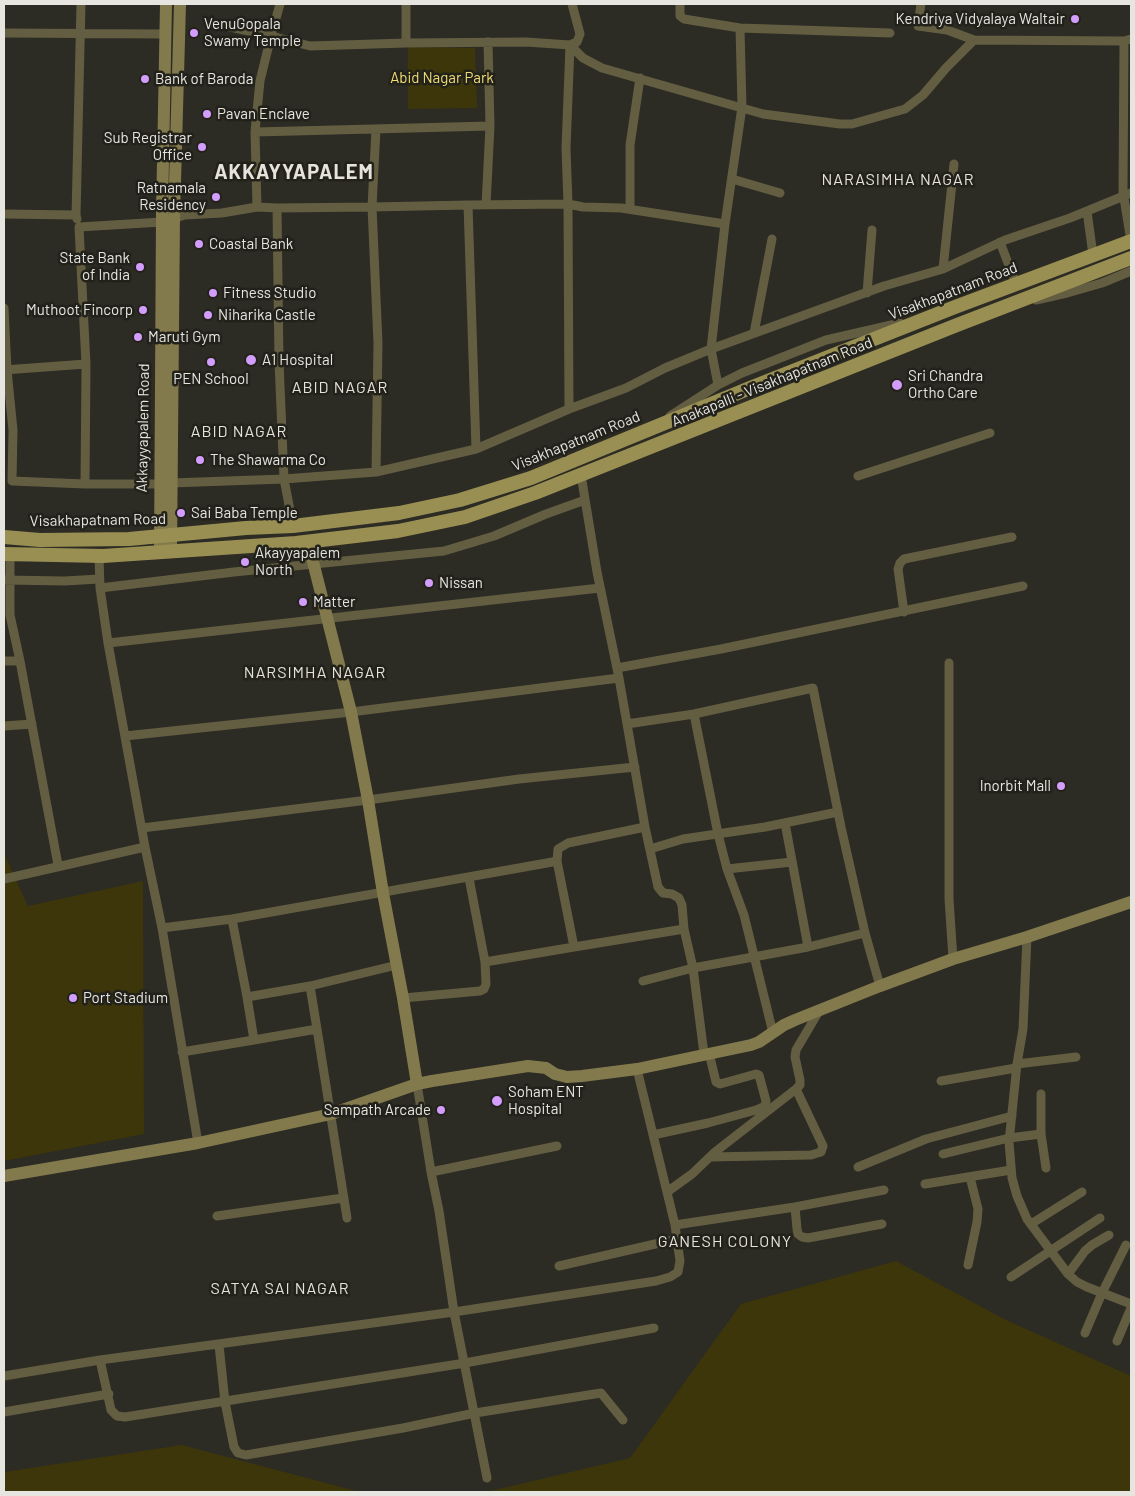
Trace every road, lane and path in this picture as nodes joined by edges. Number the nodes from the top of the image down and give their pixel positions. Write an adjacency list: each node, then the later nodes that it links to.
1 (81, 4): 11 (street)
2 (166, 4): 14 (main road, Akkayyapalem Road)
3 (180, 4): 40 (main road)
4 (280, 4): 15 (street)
5 (406, 4): 19 (street)
6 (572, 4): 20 (street)
7 (680, 4): 10 (street)
8 (921, 4): 16 (street)
9 (217, 24): 15 (street)
10 (740, 28): 13 (street); 22 (street)
11 (80, 32): 12 (street); 14 (street); 39 (street)
12 (4, 33)
13 (890, 33)
14 (165, 34): 40 (main road, Akkayyapalem Road)
15 (271, 36): 19 (street); 25 (street)
16 (974, 40): 17 (street); 22 (street)
17 (1128, 40): 29 (street)
18 (488, 42): 19 (street); 20 (street); 23 (street)
19 (406, 43)
20 (570, 45): 21 (street); 30 (street)
21 (640, 78): 22 (street); 36 (street)
22 (742, 107): 27 (street)
23 (490, 126): 24 (street); 32 (street)
24 (376, 129): 25 (street); 34 (street)
25 (255, 132): 33 (street)
26 (954, 164): 49 (street)
27 (732, 179): 28 (street); 41 (street)
28 (780, 193)
29 (1127, 195): 37 (street); 45 (street)
30 (568, 204): 32 (street); 36 (street); 61 (street)
31 (468, 205): 32 (street); 34 (street); 64 (street)
32 (486, 205)
33 (257, 207): 35 (street); 40 (street)
34 (372, 207): 35 (street); 65 (street)
35 (277, 208): 68 (street)
36 (630, 209): 41 (street)
37 (1087, 211): 46 (street); 47 (street)
38 (4, 214): 39 (street)
39 (76, 215): 42 (street)
40 (168, 220): 42 (street); 70 (main road, Akkayyapalem Road)
41 (725, 224): 57 (street)
42 (79, 227): 58 (street)
43 (872, 230): 52 (street)
44 (772, 239): 56 (street)
45 (1131, 241): 47 (main road, Visakhapatnam Road)
46 (1000, 242): 49 (street); 51 (street)
47 (1093, 255): 51 (main road, Visakhapatnam Road)
48 (1131, 258): 53 (main road, Anakapalli - Visakhapatnam Road)
49 (943, 269): 52 (street)
50 (1131, 271): 53 (street)
51 (1016, 284): 55 (main road, Visakhapatnam Road)
52 (867, 293): 56 (street)
53 (1011, 304): 66 (main road, Anakapalli - Visakhapatnam Road)
54 (4, 308): 59 (street)
55 (929, 317): 60 (street); 62 (main road, Visakhapatnam Road)
56 (754, 333): 57 (street)
57 (712, 349): 60 (street); 61 (street)
58 (86, 364): 59 (street); 71 (street)
59 (6, 370): 69 (street)
60 (718, 384): 62 (street)
61 (569, 409): 64 (street)
62 (654, 427): 73 (main road, Visakhapatnam Road)
63 (990, 433): 67 (street)
64 (476, 449): 65 (street)
65 (376, 472): 68 (street)
66 (581, 475): 72 (street); 77 (main road, Anakapalli - Visakhapatnam Road)
67 (858, 476)
68 (284, 479): 70 (street); 73 (street)
69 (8, 480): 71 (street)
70 (165, 483): 71 (street); 74 (main road, Akkayyapalem Road)
71 (85, 484)
72 (585, 500): 81 (street); 85 (street)
73 (293, 526): 74 (main road, Visakhapatnam Road)
74 (165, 535): 75 (main road, Visakhapatnam Road); 78 (main road, Akkayyapalem Road)
75 (4, 537)
76 (1012, 537): 86 (street)
77 (308, 542): 78 (main road, Anakapalli - Visakhapatnam Road); 81 (main road)
78 (166, 552): 79 (main road, Anakapalli - Visakhapatnam Road)
79 (99, 556): 80 (main road, Anakapalli - Visakhapatnam Road); 83 (street)
80 (7, 560): 82 (street)
81 (314, 564): 83 (street); 87 (main road)
82 (7, 580): 83 (street); 90 (street)
83 (99, 584): 88 (street)
84 (1023, 586): 86 (street)
85 (600, 588): 87 (street); 92 (street)
86 (904, 612): 92 (street)
87 (328, 618): 88 (street); 94 (main road)
88 (108, 642): 99 (street)
89 (4, 661): 90 (street)
90 (20, 661): 96 (street)
91 (949, 663): 125 (street)
92 (617, 668): 93 (street)
93 (619, 678): 94 (street); 97 (street)
94 (351, 712): 99 (street); 101 (main road)
95 (694, 714): 97 (street); 102 (street); 106 (street)
96 (32, 724): 98 (street); 111 (street)
97 (627, 724): 100 (street)
98 (4, 726)
99 (125, 736): 105 (street)
100 (635, 766): 101 (street); 104 (street)
101 (368, 800): 105 (street); 115 (main road)
102 (838, 812): 103 (street); 120 (street)
103 (785, 823): 106 (street); 110 (street)
104 (645, 827): 108 (street); 109 (street)
105 (142, 828): 107 (street)
106 (718, 834): 108 (street); 112 (street)
107 (145, 847): 111 (street); 118 (street)
108 (650, 849): 119 (street)
109 (557, 861): 113 (street); 123 (street)
110 (792, 862): 112 (street); 122 (street)
111 (58, 866): 114 (street)
112 (727, 869): 124 (street)
113 (469, 878): 115 (street); 126 (street)
114 (4, 879)
115 (382, 893): 117 (street); 127 (main road)
116 (1131, 902): 121 (main road)
117 (232, 919): 118 (street); 132 (street)
118 (162, 928): 138 (street)
119 (684, 929): 123 (street); 128 (street)
120 (865, 934): 122 (street); 131 (street)
121 (1026, 937): 125 (main road); 141 (street)
122 (808, 946): 124 (street)
123 (574, 947): 126 (street)
124 (755, 955): 128 (street); 136 (street)
125 (953, 959): 131 (main road)
126 (485, 962): 133 (street)
127 (396, 965): 130 (street); 133 (main road)
128 (693, 968): 129 (street); 139 (street)
129 (643, 981)
130 (310, 986): 132 (street); 135 (street)
131 (880, 986): 134 (main road)
132 (247, 997): 137 (street)
133 (403, 998): 144 (main road)
134 (819, 1011): 136 (main road); 145 (street)
135 (317, 1029): 137 (street); 147 (street)
136 (773, 1033): 139 (main road)
137 (254, 1040): 138 (street)
138 (182, 1052): 152 (street)
139 (707, 1054): 142 (main road); 150 (street)
140 (1076, 1057): 141 (street)
141 (1017, 1066): 143 (street); 148 (street)
142 (637, 1069): 144 (main road); 150 (street)
143 (941, 1081)
144 (417, 1084): 147 (main road); 159 (street)
145 (796, 1089): 155 (street); 155 (street)
146 (1041, 1094): 149 (street)
147 (331, 1114): 152 (main road); 166 (street)
148 (1012, 1116): 151 (street); 156 (street)
149 (1041, 1134): 151 (street); 157 (street)
150 (653, 1135): 164 (street)
151 (1009, 1138): 154 (street); 158 (street)
152 (198, 1143): 160 (main road)
153 (557, 1146): 159 (street)
154 (944, 1154)
155 (710, 1157): 164 (street)
156 (858, 1167)
157 (1046, 1168)
158 (1011, 1170): 161 (street); 172 (street)
159 (431, 1172): 185 (street)
160 (4, 1176)
161 (970, 1177): 162 (street); 178 (street)
162 (925, 1184)
163 (884, 1190): 167 (street)
164 (668, 1192): 173 (street)
165 (1082, 1192): 172 (street)
166 (343, 1198): 168 (street); 169 (street)
167 (795, 1207): 171 (street); 173 (street)
168 (217, 1216)
169 (347, 1218)
170 (1100, 1218): 177 (street)
171 (882, 1224)
172 (1031, 1224): 177 (street)
173 (675, 1225): 175 (street)
174 (1109, 1235): 180 (street)
175 (677, 1239): 179 (street); 185 (street)
176 (1126, 1245): 182 (street)
177 (1050, 1250): 180 (street); 181 (street)
178 (968, 1265)
179 (559, 1266)
180 (1068, 1274): 182 (street)
181 (1011, 1277)
182 (1102, 1293): 183 (street); 187 (street)
183 (1131, 1304)
184 (1131, 1308): 188 (street)
185 (454, 1312): 189 (street); 191 (street)
186 (654, 1328): 191 (street)
187 (1085, 1333)
188 (1116, 1341)
189 (218, 1345): 190 (street); 194 (street)
190 (100, 1360): 192 (street); 193 (street)
191 (465, 1364): 194 (street); 196 (street)
192 (4, 1376)
193 (109, 1394): 194 (street); 195 (street)
194 (225, 1402): 196 (street)
195 (4, 1412)
196 (475, 1413): 197 (street); 198 (street)
197 (623, 1420)
198 (487, 1478)

